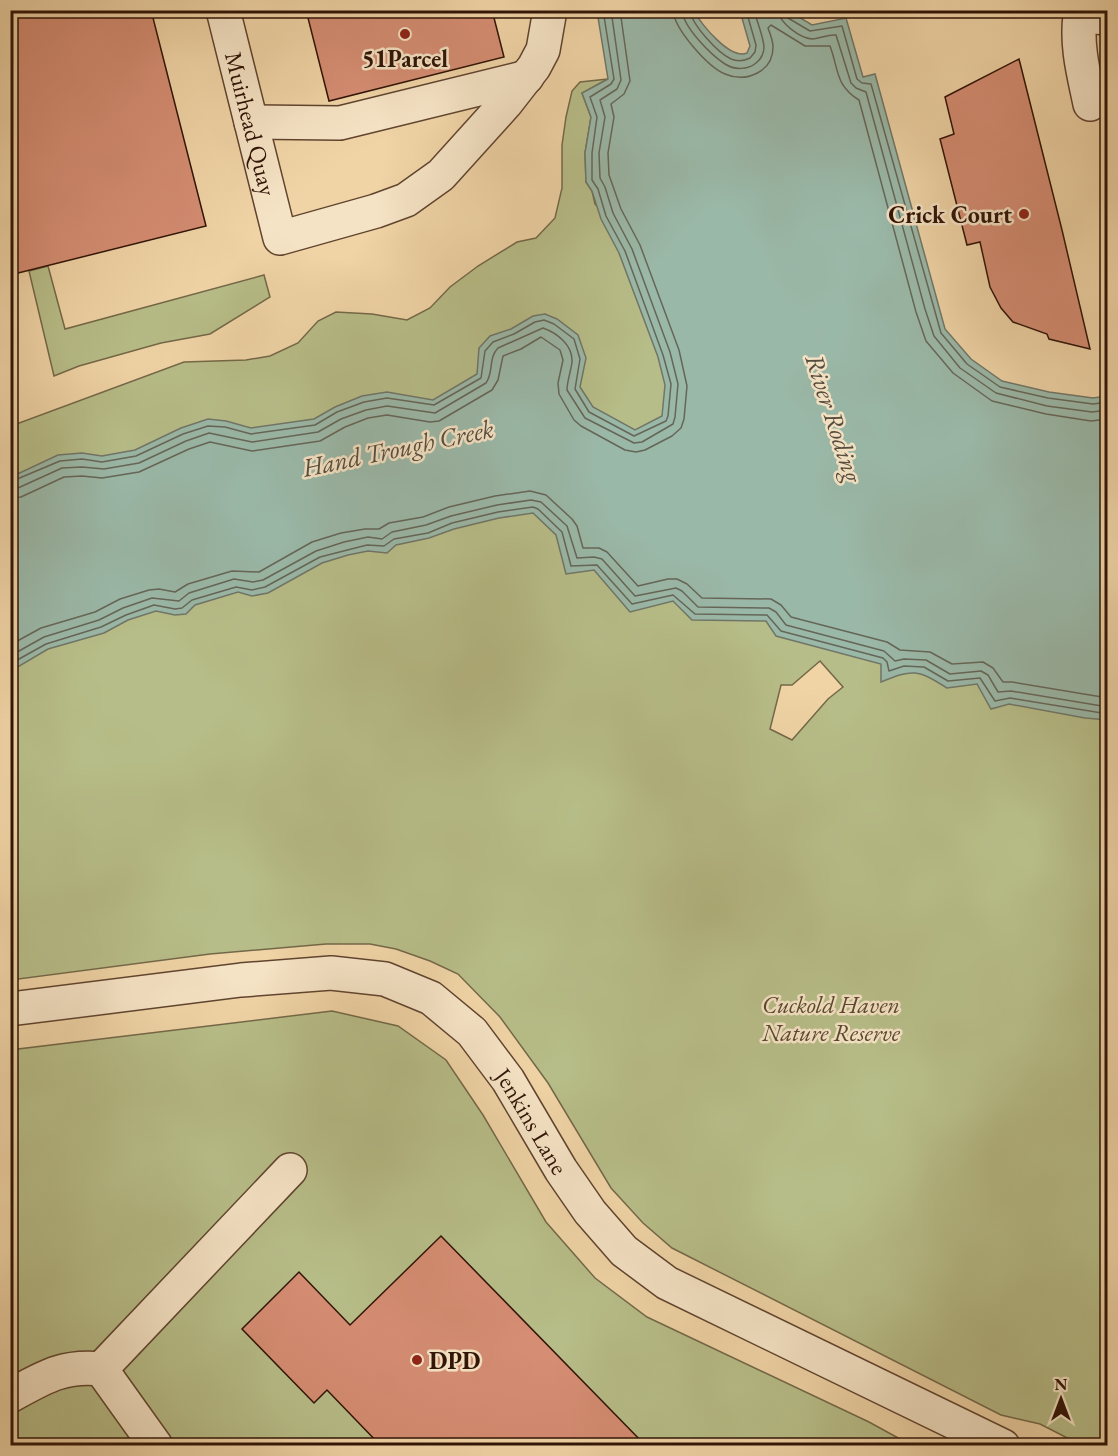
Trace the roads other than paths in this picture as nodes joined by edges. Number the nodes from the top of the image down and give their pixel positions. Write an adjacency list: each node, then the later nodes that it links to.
1 (223, 10): 6 (street, Muirhead Quay)
2 (550, 10): 4 (street)
3 (1090, 15): 5 (street)
4 (527, 77): 6 (street); 6 (street, Muirhead Quay)
5 (1090, 104)
6 (251, 122)
7 (10, 1009): 12 (street, Jenkins Lane)
8 (290, 1170): 9 (street)
9 (101, 1369): 10 (street); 11 (street)
10 (10, 1396)
11 (156, 1446)
12 (1003, 1446)

